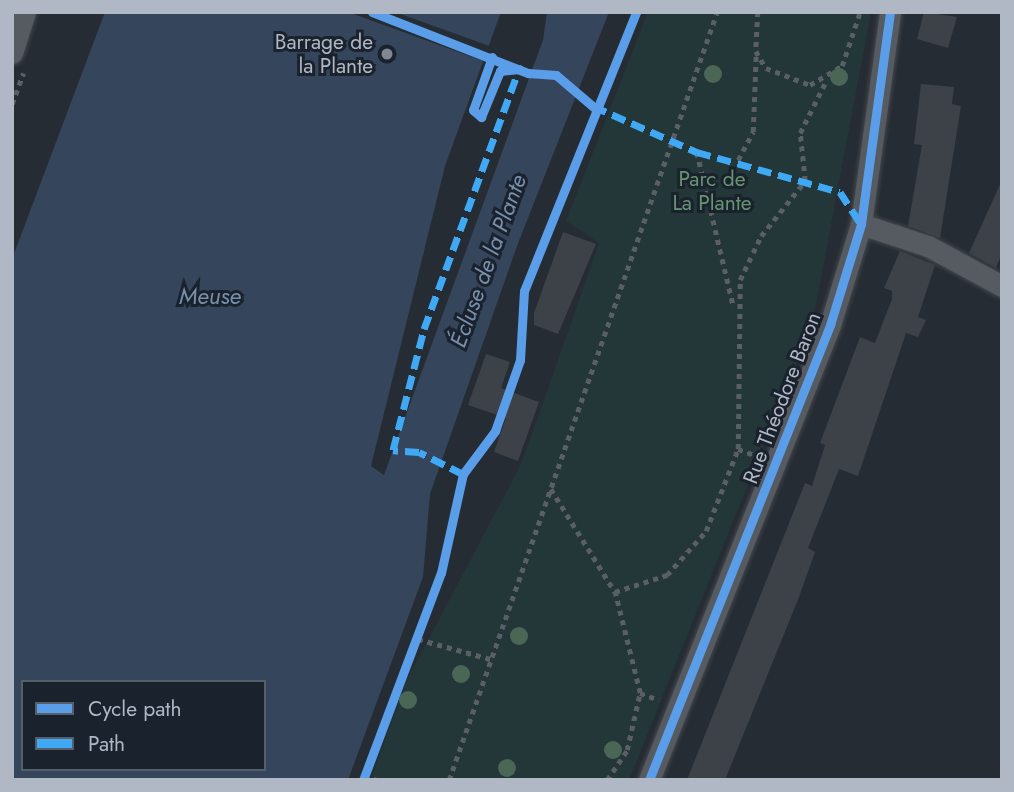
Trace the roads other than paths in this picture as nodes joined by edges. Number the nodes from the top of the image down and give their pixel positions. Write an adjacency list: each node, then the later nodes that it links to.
1 (25, 12): 3 (street)
2 (890, 12): 4 (street, Rue Théodore Baron)
3 (12, 53)
4 (861, 224): 5 (street); 6 (street, Rue Théodore Baron)
5 (1002, 286)
6 (649, 780)

